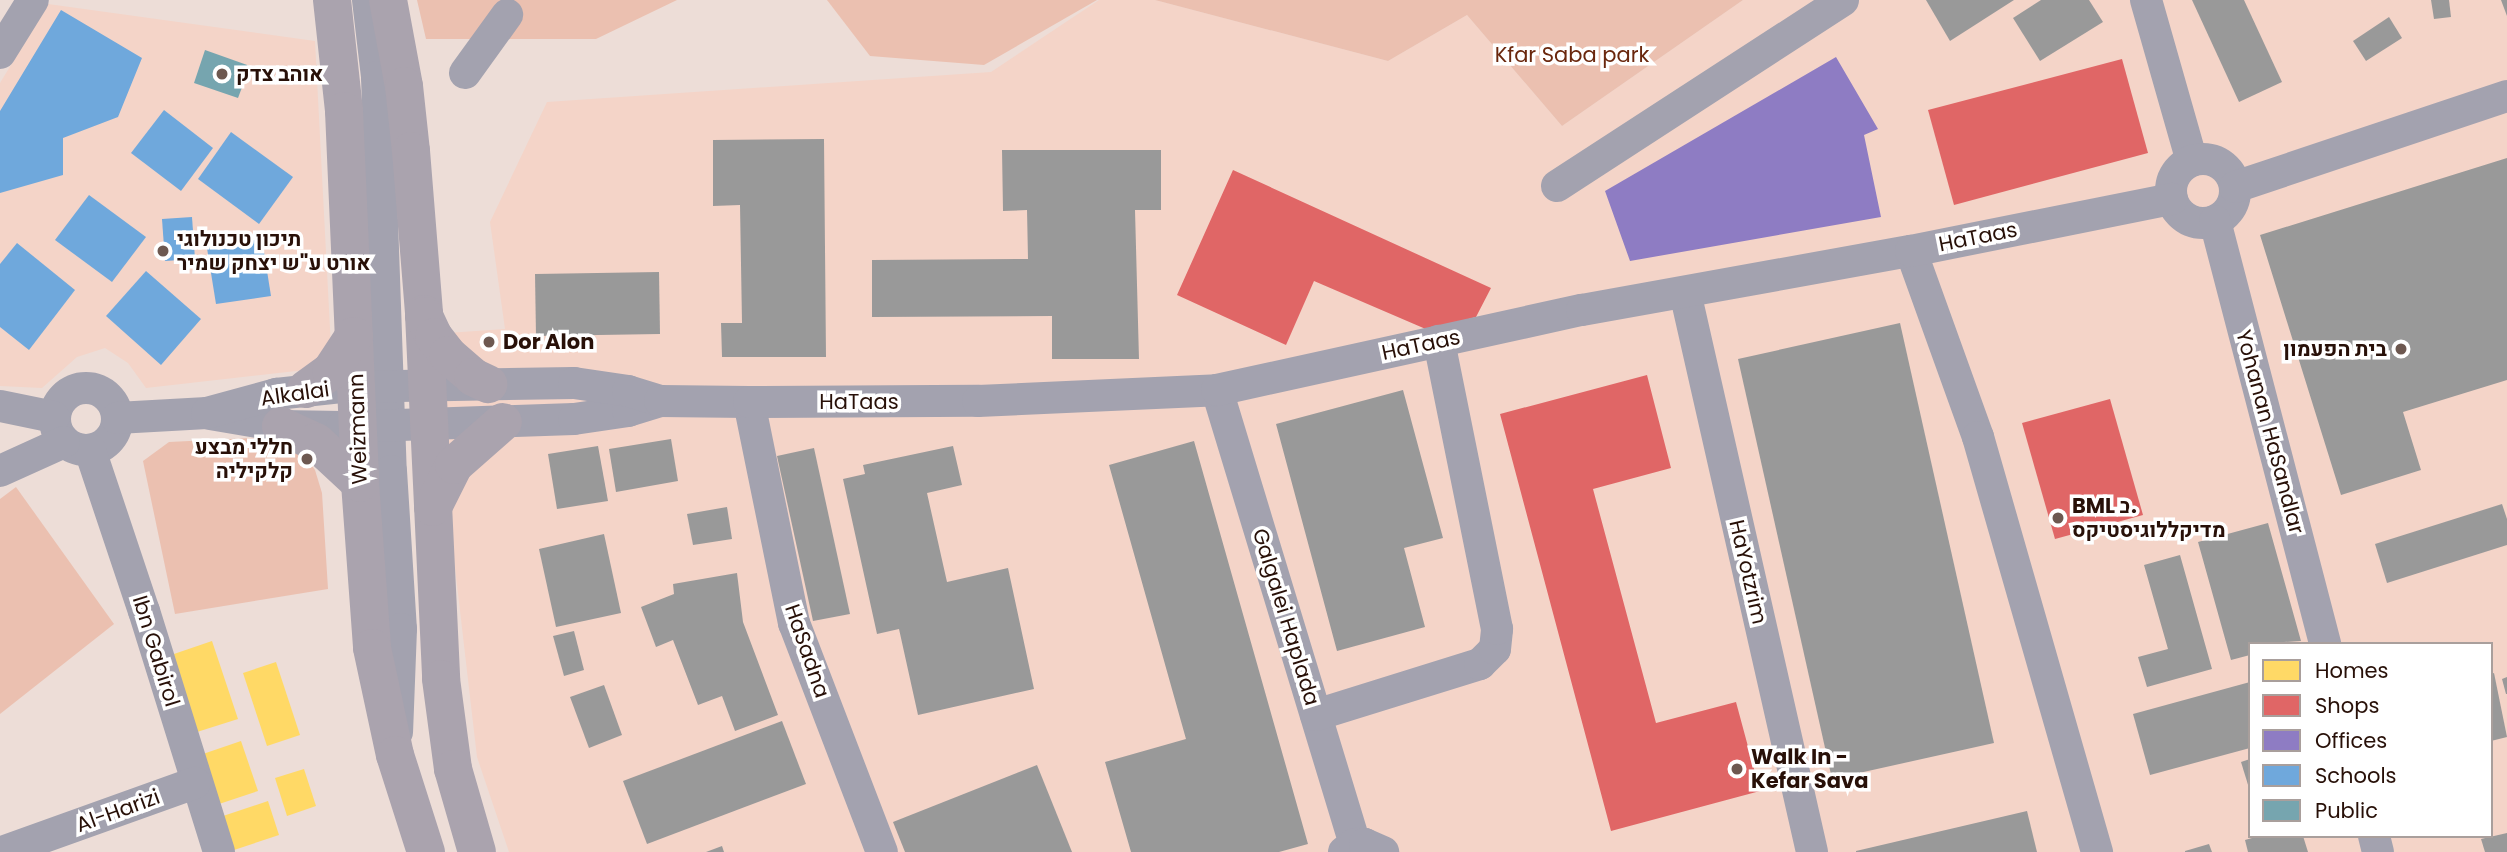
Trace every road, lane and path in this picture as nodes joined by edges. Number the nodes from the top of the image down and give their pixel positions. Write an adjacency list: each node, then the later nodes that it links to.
1 (33, 0): 9 (street)
2 (332, 0): 21 (main road, Weizmann)
3 (348, 0): 16 (street)
4 (368, 0): 16 (street)
5 (388, 0): 20 (main road)
6 (1843, 0): 13 (street)
7 (2146, 0): 12 (street)
8 (506, 15): 10 (street)
9 (0, 53)
10 (466, 73)
11 (2507, 96): 14 (street)
12 (2192, 162): 14 (street); 15 (street)
13 (1557, 186)
14 (2235, 187): 17 (street)
15 (2172, 199): 17 (street); 18 (street, HaTaas)
16 (382, 209): 25 (street)
17 (2215, 221): 42 (street, Yohanan HaSandlar)
18 (1911, 251): 19 (street, HaTaas); 54 (street)
19 (1685, 292): 22 (street, HaTaas); 53 (street, HaYotzrim)
20 (424, 314): 23 (main road); 24 (main road)
21 (354, 336): 25 (main road, Weizmann); 26 (main road)
22 (1438, 341): 27 (street, HaTaas); 43 (street)
23 (488, 384): 24 (street, HaTaas); 28 (street, HaTaas)
24 (427, 385): 25 (street, Alkalai); 34 (main road)
25 (372, 386): 26 (street, Alkalai); 36 (main road, Weizmann)
26 (306, 389): 31 (street, Alkalai)
27 (1217, 390): 29 (street, HaTaas); 43 (street, Galgalei Haplada)
28 (660, 401): 29 (street, HaTaas); 33 (street, HaTaas)
29 (749, 402): 52 (street, HaSadna)
30 (0, 406): 37 (street)
31 (207, 413): 32 (street, Alkalai); 35 (street, Alkalai)
32 (117, 418): 37 (street); 37 (street)
33 (503, 422): 34 (street, HaTaas); 40 (main road)
34 (429, 424): 36 (street, HaTaas); 40 (main road)
35 (281, 426): 36 (street, Alkalai); 39 (main road)
36 (374, 426): 39 (main road, Weizmann); 41 (street)
37 (69, 436): 38 (street); 46 (street, Ibn Gabirol)
38 (0, 471)
39 (360, 483): 44 (main road, Weizmann)
40 (432, 509): 45 (main road)
41 (401, 629): 44 (street); 45 (street)
42 (2324, 642)
43 (1316, 715): 48 (street, Galgalei Haplada)
44 (395, 755): 51 (main road, Weizmann)
45 (453, 769): 47 (main road)
46 (195, 783): 49 (street, Al-Harizi); 50 (street, Ibn Gabirol)
47 (483, 849)
48 (1361, 850)
49 (2, 852)
50 (219, 852)
51 (426, 852)
52 (882, 852)
53 (1812, 852)
54 (2097, 852)

